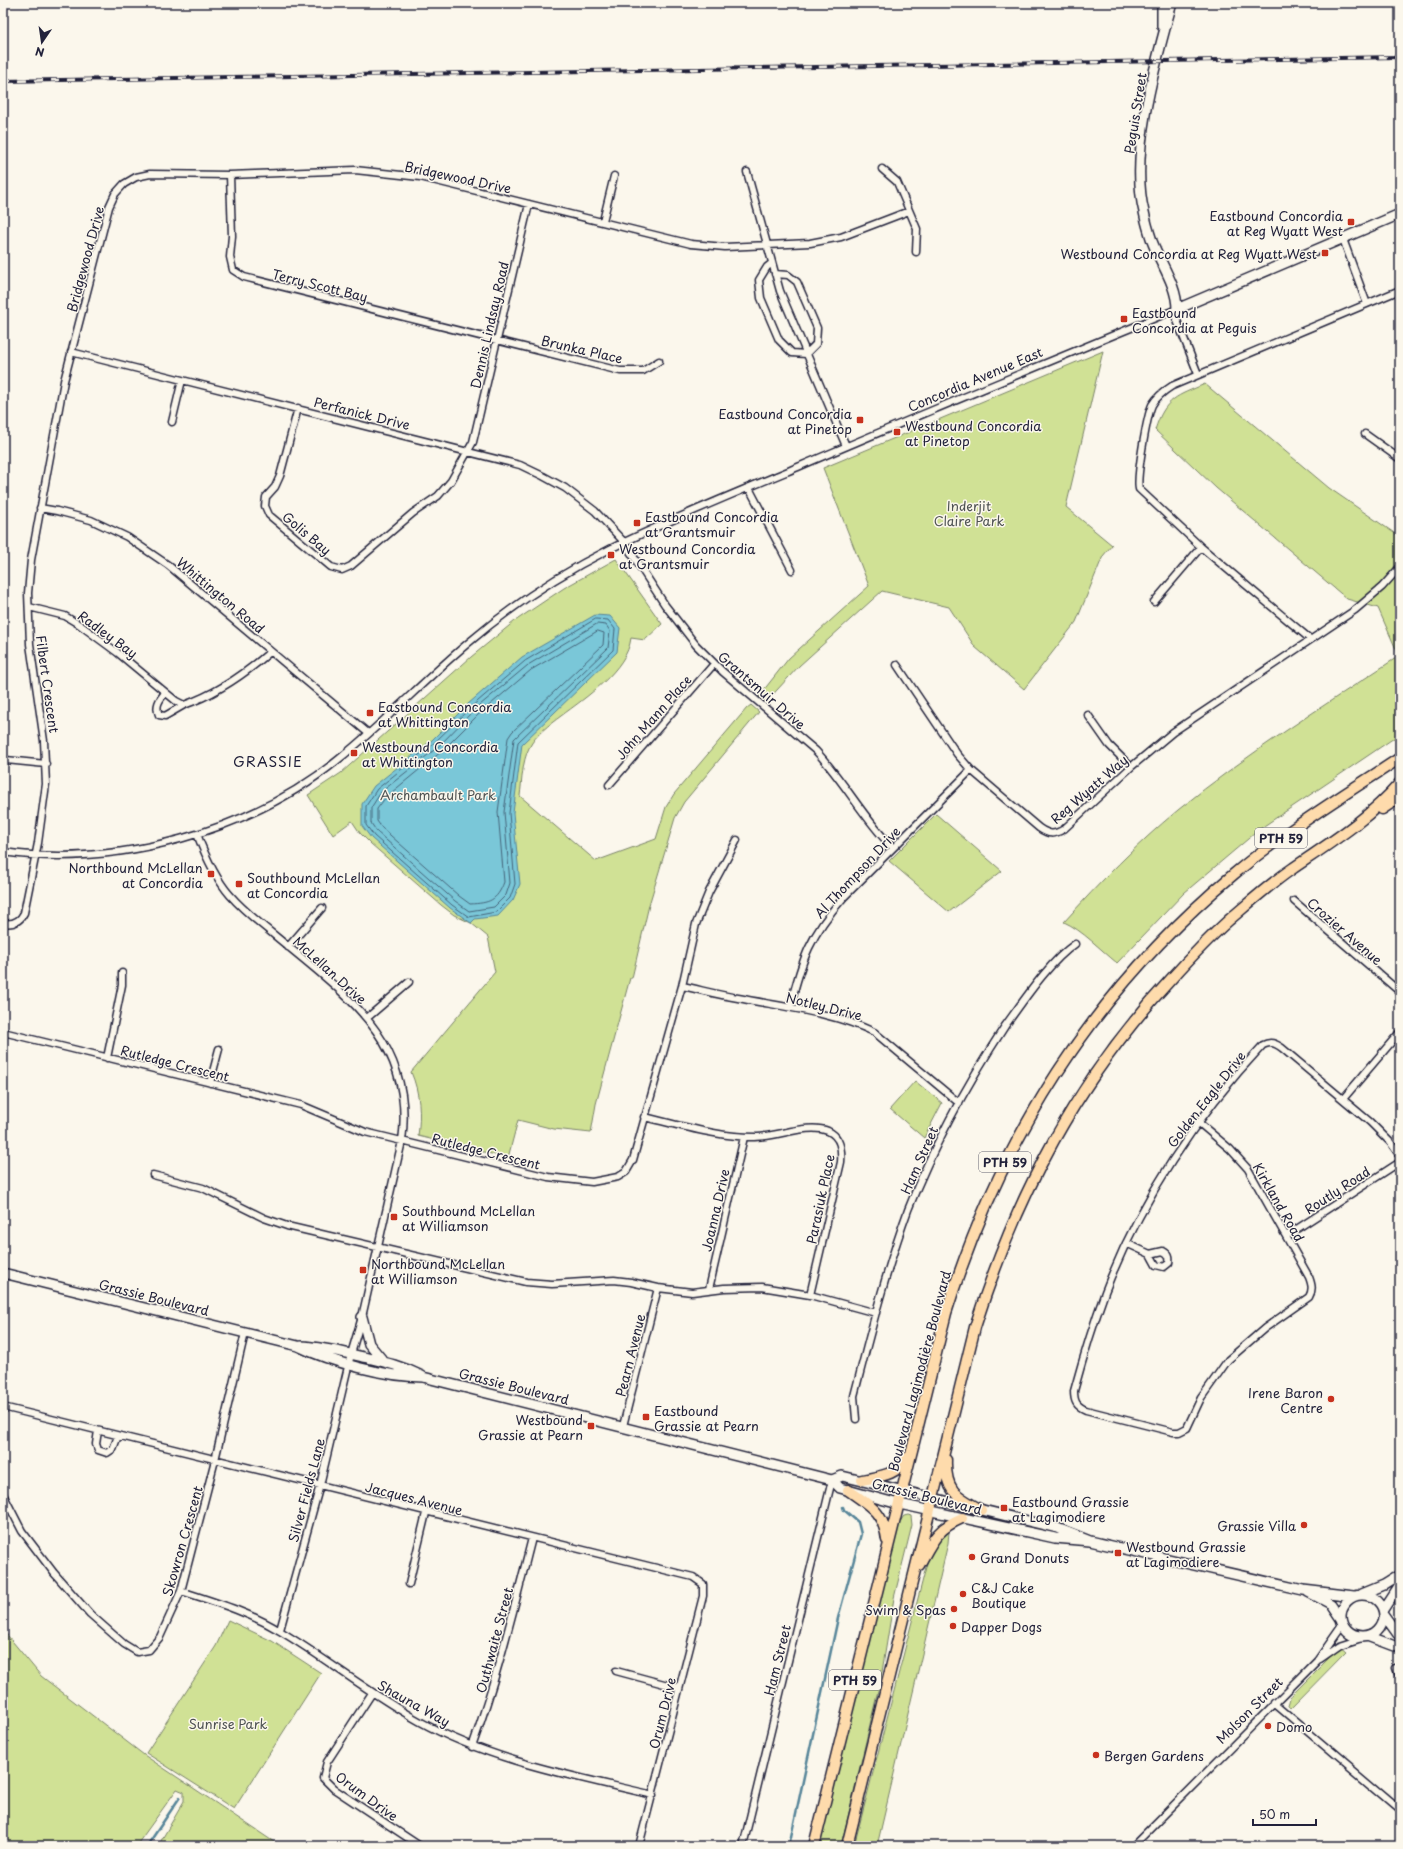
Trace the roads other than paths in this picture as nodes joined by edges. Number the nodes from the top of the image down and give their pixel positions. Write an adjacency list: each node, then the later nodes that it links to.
1 (1162, 3): 3 (street, Peguis Street)
2 (1172, 3): 3 (street, Peguis Street)
3 (1163, 36): 19 (street, Peguis Street)
4 (882, 169): 9 (street)
5 (747, 172): 13 (street)
6 (230, 174): 8 (street, Bridgewood Drive); 20 (street, Terry Scott Bay); 21 (street, Bridgewood Drive)
7 (614, 176): 11 (street)
8 (529, 204): 11 (street, Bridgewood Drive); 20 (street, Dennis Lindsay Road)
9 (909, 211): 13 (street, Bridgewood Drive); 14 (street)
10 (1400, 214): 12 (street, Concordia Avenue East)
11 (603, 221): 13 (street, Bridgewood Drive)
12 (1343, 239): 18 (street); 19 (street, Concordia Avenue East)
13 (766, 244): 15 (street)
14 (916, 252)
15 (772, 263): 16 (street); 22 (street)
16 (775, 274): 22 (street); 22 (street)
17 (1400, 290): 18 (street)
18 (1367, 304): 24 (street)
19 (1177, 309): 24 (street); 29 (street, Concordia Avenue East)
20 (498, 340): 23 (street, Brunka Place); 30 (street, Dennis Lindsay Road)
21 (71, 352): 25 (street, Perfanick Drive); 33 (street, Filbert Crescent)
22 (806, 354): 29 (street)
23 (659, 361)
24 (1198, 374): 35 (street)
25 (182, 380): 26 (street, Perfanick Drive); 27 (street)
26 (298, 408): 30 (street, Perfanick Drive); 30 (street, Golis Bay)
27 (172, 422)
28 (1365, 434): 31 (street)
29 (846, 446): 32 (street, Concordia Avenue East)
30 (468, 451): 34 (street, Perfanick Drive)
31 (1400, 459)
32 (749, 488): 34 (street, Concordia Avenue East); 37 (street)
33 (40, 508): 39 (street, Filbert Crescent); 41 (street, Whittington Road)
34 (624, 542): 42 (street, Grantsmuir Drive); 47 (street, Concordia Avenue East)
35 (1201, 546): 38 (street); 40 (street)
36 (1400, 567): 40 (street, Reg Wyatt Way)
37 (792, 570)
38 (1154, 602)
39 (29, 607): 44 (street, Radley Bay); 50 (street, Filbert Crescent)
40 (1310, 639): 51 (street, Reg Wyatt Way)
41 (270, 652): 45 (street); 47 (street, Whittington Road)
42 (714, 664): 54 (street, John Mann Place); 59 (street, Grantsmuir Drive)
43 (897, 665): 52 (street, Reg Wyatt Way)
44 (165, 693): 45 (street, Radley Bay); 45 (street)
45 (184, 705)
46 (1088, 715): 51 (street)
47 (368, 734): 57 (street, Concordia Avenue East)
48 (1400, 758): 108 (main road, Boulevard Lagimodière Boulevard / PTH 59)
49 (6, 760): 50 (street)
50 (46, 764): 61 (street, Filbert Crescent)
51 (1131, 767): 52 (street, Reg Wyatt Way)
52 (971, 770): 59 (street, Al Thompson Drive)
53 (1400, 783): 56 (main road, PTH 59)
54 (609, 785)
55 (1400, 797): 56 (main road)
56 (1348, 831): 110 (main road, PTH 59)
57 (196, 834): 61 (street, Concordia Avenue East); 66 (street, McLellan Drive)
58 (737, 840): 69 (street, Rutledge Crescent)
59 (893, 848): 71 (street, Al Thompson Drive)
60 (3, 852): 61 (street, Concordia Avenue East)
61 (36, 855): 64 (street)
62 (1294, 901): 70 (street, Crozier Avenue)
63 (322, 908): 66 (street)
64 (3, 924)
65 (1075, 944): 79 (street, Ham Street)
66 (288, 947): 72 (street, McLellan Drive)
67 (122, 973): 76 (street)
68 (409, 982): 72 (street)
69 (682, 986): 71 (street, Notley Drive); 80 (street, Rutledge Crescent)
70 (1400, 992)
71 (790, 1007): 79 (street, Notley Drive)
72 (367, 1018): 83 (street, McLellan Drive)
73 (3, 1032): 76 (street, Rutledge Crescent)
74 (1400, 1032): 78 (street)
75 (219, 1049): 77 (street)
76 (107, 1058): 77 (street, Rutledge Crescent)
77 (210, 1083): 83 (street, Rutledge Crescent)
78 (1343, 1099): 81 (street, Golden Eagle Drive); 84 (street, Golden Eagle Drive)
79 (959, 1102): 96 (street, Ham Street)
80 (644, 1117): 82 (street, Parasiuk Place); 83 (street, Rutledge Crescent)
81 (1198, 1122): 87 (street, Kirkland Road); 88 (street, Golden Eagle Drive)
82 (744, 1137): 94 (street, Joanna Drive); 95 (street, Parasiuk Place)
83 (402, 1141): 89 (street, McLellan Drive)
84 (1400, 1156)
85 (1400, 1162): 87 (street, Routly Road)
86 (153, 1175): 89 (street)
87 (1286, 1236): 92 (street, Kirkland Road)
88 (1126, 1243): 90 (street); 92 (street, Golden Eagle Drive)
89 (379, 1246): 93 (street); 97 (street, McLellan Drive)
90 (1150, 1254)
91 (3, 1273): 98 (street, Grassie Boulevard)
92 (1312, 1285)
93 (658, 1288): 94 (street); 106 (street, Pearn Avenue)
94 (709, 1290): 95 (street)
95 (810, 1295): 96 (street)
96 (876, 1312): 105 (street, Ham Street)
97 (362, 1317): 100 (street, McLellan Drive); 101 (street)
98 (245, 1333): 99 (street, Grassie Boulevard); 111 (street, Skowron Crescent)
99 (298, 1346): 100 (street, Grassie Boulevard); 102 (street, Grassie Boulevard)
100 (350, 1354): 101 (street, Grassie Boulevard); 102 (street, Silver Fields Lane)
101 (384, 1362): 103 (street, Grassie Boulevard)
102 (348, 1364): 103 (street, Grassie Boulevard); 114 (street, Silver Fields Lane)
103 (423, 1377): 106 (street, Grassie Boulevard)
104 (3, 1407): 107 (street, Jacques Avenue)
105 (856, 1419)
106 (623, 1426): 112 (street, Grassie Boulevard)
107 (98, 1431): 109 (street, Jacques Avenue); 109 (street)
108 (916, 1432): 113 (main road); 116 (main road, Boulevard Lagimodière Boulevard / PTH 59)
109 (118, 1436): 111 (street, Jacques Avenue)
110 (946, 1444): 118 (main road, PTH 59); 120 (main road)
111 (215, 1460): 114 (street, Jacques Avenue); 133 (street, Skowron Crescent)
112 (832, 1480): 113 (street, Grassie Boulevard); 115 (street, Grassie Boulevard); 153 (street, Ham Street)
113 (862, 1480): 116 (street, Grassie Boulevard)
114 (320, 1485): 122 (street, Jacques Avenue); 137 (street, Silver Fields Lane)
115 (848, 1490): 119 (street, Grassie Boulevard); 126 (main road)
116 (901, 1490): 118 (street, Grassie Boulevard); 119 (main road, Boulevard Lagimodière Boulevard / PTH 59)
117 (3, 1494): 133 (street, Skowron Crescent)
118 (933, 1498): 120 (street, Grassie Boulevard); 121 (main road, PTH 59)
119 (898, 1504): 121 (street, Grassie Boulevard); 126 (main road, Boulevard Lagimodière Boulevard / PTH 59)
120 (981, 1510): 125 (street, Grassie Boulevard)
121 (930, 1511): 123 (street, Grassie Boulevard); 128 (main road, PTH 59)
122 (426, 1513): 124 (street, Jacques Avenue); 129 (street)
123 (962, 1518): 125 (street, Grassie Boulevard); 128 (main road)
124 (532, 1538): 130 (street, Jacques Avenue); 148 (street, Outhwaite Street)
125 (1090, 1541): 132 (street, Grassie Boulevard)
126 (886, 1550): 154 (main road, Boulevard Lagimodière Boulevard / PTH 59)
127 (1400, 1575): 134 (street)
128 (912, 1580): 155 (main road, PTH 59)
129 (409, 1584)
130 (703, 1584): 145 (street, Orum Drive)
131 (1400, 1584): 135 (street)
132 (1303, 1590): 134 (street, Grassie Boulevard); 136 (street, Grassie Boulevard)
133 (182, 1591): 137 (street, Shauna Way)
134 (1357, 1595): 135 (street); 136 (street)
135 (1383, 1612): 138 (street); 139 (street)
136 (1342, 1622): 138 (street); 141 (street, Molson Street)
137 (280, 1630): 146 (street, Shauna Way)
138 (1366, 1636): 140 (street); 141 (street, Molson Street)
139 (1400, 1636)
140 (1400, 1648)
141 (1317, 1661): 147 (street, Molson Street)
142 (1397, 1668): 144 (street)
143 (616, 1671): 145 (street)
144 (1400, 1676)
145 (679, 1688): 149 (street, Orum Drive)
146 (372, 1694): 148 (street, Shauna Way); 151 (street, Orum Drive)
147 (1274, 1704): 150 (street); 156 (street, Molson Street)
148 (472, 1747): 149 (street, Shauna Way)
149 (652, 1795): 152 (street, Orum Drive)
150 (1400, 1810)
151 (420, 1846)
152 (639, 1846)
153 (743, 1846)
154 (814, 1846)
155 (847, 1846)
156 (1133, 1846)

